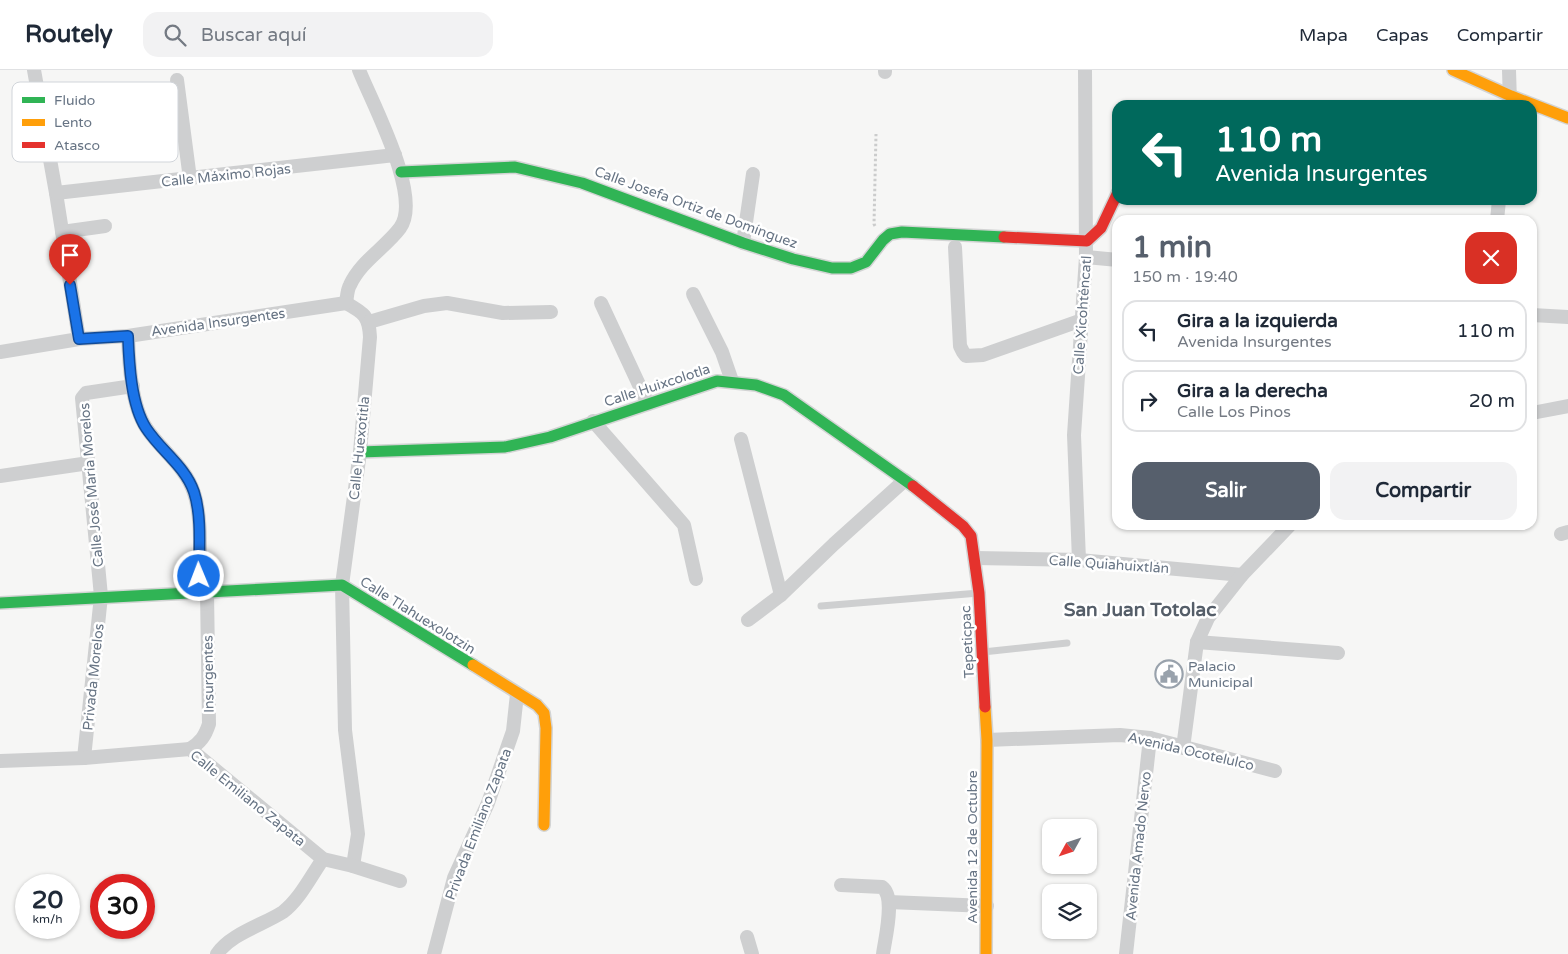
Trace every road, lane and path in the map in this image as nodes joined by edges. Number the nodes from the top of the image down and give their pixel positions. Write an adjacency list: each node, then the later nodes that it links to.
1 (359, 70): 10 (street)
2 (1085, 70): 20 (street, Calle Xicohténcatl)
3 (1453, 70): 6 (street)
4 (1509, 70): 6 (street)
5 (178, 94): 14 (street)
6 (1511, 100)
7 (1537, 108): 8 (street)
8 (1568, 118)
9 (876, 134): 19 (path)
10 (396, 155): 12 (street); 14 (street, Calle Máximo Rojas)
11 (50, 162): 15 (street)
12 (401, 172): 21 (street, Calle Josefa Ortiz de Domínguez); 26 (street)
13 (753, 174): 21 (street)
14 (190, 179): 15 (street, Calle Máximo Rojas)
15 (56, 193): 18 (street)
16 (1112, 205): 20 (street)
17 (105, 226): 18 (street)
18 (62, 232): 34 (street)
19 (883, 240): 20 (street); 21 (street, Calle Josefa Ortiz de Domínguez)
20 (1087, 241): 23 (street, Calle Xicohténcatl)
21 (743, 243)
22 (955, 247): 31 (street)
23 (1086, 257): 24 (street); 31 (street, Calle Xicohténcatl)
24 (1112, 259)
25 (693, 294): 36 (street)
26 (346, 303): 32 (street); 33 (street, Avenida Insurgentes)
27 (601, 303): 38 (street)
28 (552, 312): 32 (street)
29 (1537, 315): 30 (street)
30 (1568, 316)
31 (1082, 320): 50 (street, Calle Xicohténcatl)
32 (369, 322): 43 (street, Calle Huexotitla)
33 (128, 336): 34 (street, Avenida Insurgentes); 37 (street, Insurgentes)
34 (79, 339): 35 (street, Avenida Insurgentes)
35 (0, 352)
36 (732, 381): 38 (street, Calle Huixcolotla); 46 (street, Calle Huixcolotla)
37 (133, 386): 44 (street, Calle José María Morelos); 54 (street, Insurgentes)
38 (648, 404): 41 (street, Calle Huixcolotla)
39 (1568, 406): 40 (street)
40 (1537, 412)
41 (592, 421): 43 (street, Calle Huixcolotla); 52 (street)
42 (741, 439): 56 (street)
43 (360, 452): 53 (street, Calle Huexotitla)
44 (89, 463): 45 (street); 57 (street, Calle José María Morelos)
45 (0, 476)
46 (904, 480): 48 (street, Calle Huixcolotla); 56 (street)
47 (1285, 530): 51 (street)
48 (973, 542): 49 (street, Tepeticpac)
49 (976, 558): 50 (street, Calle Quiahuixtlán); 55 (street, Tepeticpac)
50 (1079, 560): 51 (street, Calle Quiahuixtlán)
51 (1242, 575): 61 (street)
52 (696, 579)
53 (342, 585): 54 (street, Calle Tlahuexolotzin); 65 (street, Calle Tlahuexolotzin); 75 (street, Calle Huexotitla)
54 (203, 592): 57 (street, Calle Tlahuexolotzin); 69 (street, Insurgentes)
55 (980, 593): 59 (lane); 63 (street, Tepeticpac)
56 (781, 595): 60 (street)
57 (101, 596): 58 (street, Calle Tlahuexolotzin); 70 (street, Privada Morelos)
58 (0, 603)
59 (821, 606)
60 (748, 620)
61 (1197, 642): 64 (street); 68 (street)
62 (1068, 643): 63 (lane)
63 (982, 652): 67 (street, Tepeticpac)
64 (1338, 653)
65 (517, 694): 73 (street, Calle Tlahuexolotzin); 82 (street, Privada Emiliano Zapata)
66 (1150, 738): 67 (street, Avenida Ocotelulco); 68 (street, Avenida Ocotelulco); 86 (street, Avenida Amado Nervo)
67 (987, 740): 79 (street, Avenida 12 de Octubre)
68 (1183, 748): 72 (street, Avenida Ocotelulco)
69 (190, 749): 70 (street, Calle Emiliano Zapata); 74 (street, Calle Emiliano Zapata)
70 (84, 758): 71 (street, Calle Emiliano Zapata)
71 (0, 760)
72 (1275, 771)
73 (544, 825)
74 (323, 859): 75 (street, Calle Emiliano Zapata); 81 (street)
75 (353, 866): 76 (street, Calle Emiliano Zapata)
76 (400, 881)
77 (842, 885): 78 (street)
78 (890, 902): 79 (street); 84 (street)
79 (986, 906): 85 (street, Avenida 12 de Octubre)
80 (747, 937): 83 (street)
81 (217, 954)
82 (434, 954)
83 (752, 954)
84 (883, 954)
85 (986, 954)
86 (1126, 954)

